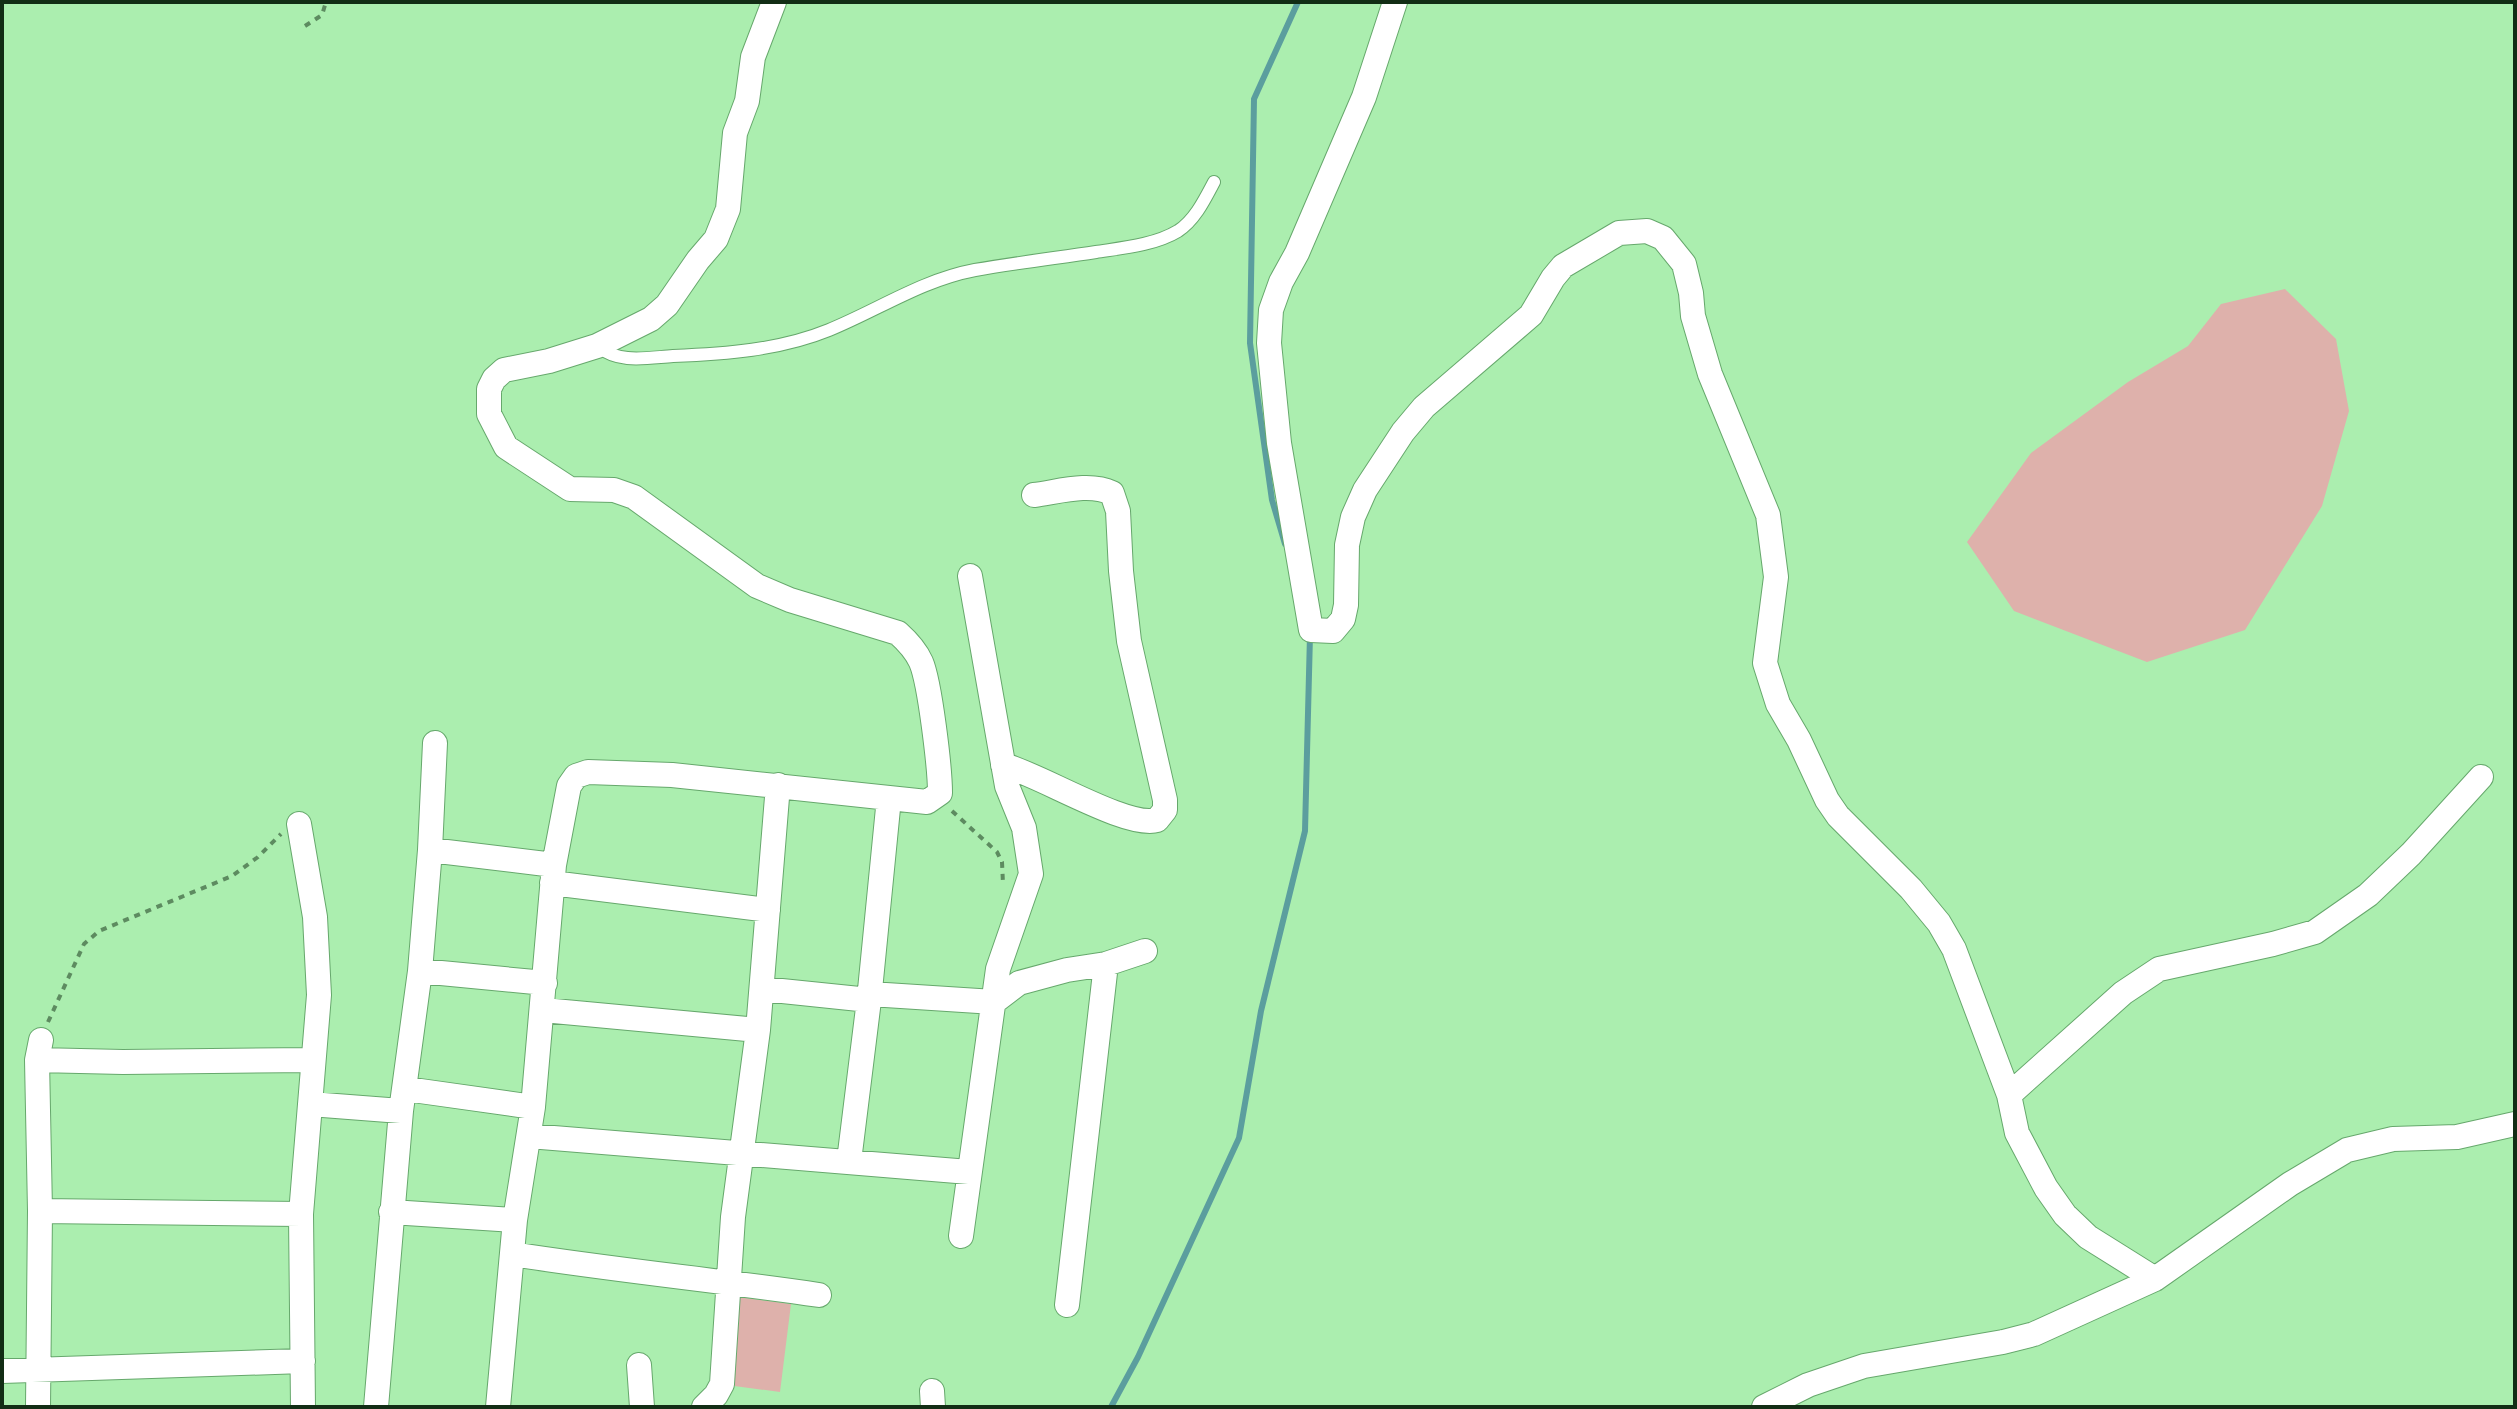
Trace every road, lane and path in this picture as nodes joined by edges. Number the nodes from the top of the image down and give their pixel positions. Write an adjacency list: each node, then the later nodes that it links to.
1 (326, 2): 4 (path)
2 (774, 2): 6 (street)
3 (1395, 2): 31 (street)
4 (305, 26)
5 (1214, 182): 6 (lane)
6 (597, 346): 13 (street)
7 (1034, 495): 10 (street)
8 (970, 576): 10 (street)
9 (435, 743): 16 (street)
10 (1003, 765): 26 (street)
11 (2481, 777): 31 (street)
12 (778, 785): 14 (street); 17 (street); 19 (street)
13 (938, 796): 14 (street); 18 (path)
14 (889, 798): 25 (street)
15 (299, 824): 29 (path); 30 (street)
16 (430, 850): 17 (street); 22 (street)
17 (553, 874): 19 (street); 23 (street)
18 (1003, 898)
19 (768, 910): 24 (street)
20 (1145, 951): 21 (street)
21 (1106, 964): 26 (street); 49 (street)
22 (420, 971): 23 (street); 32 (street)
23 (545, 983): 27 (street)
24 (762, 989): 25 (street); 28 (street)
25 (870, 997): 26 (street); 38 (street)
26 (994, 1002): 39 (street)
27 (543, 1010): 28 (street); 34 (street)
28 (758, 1030): 37 (street)
29 (39, 1050): 30 (street); 40 (street)
30 (313, 1060): 33 (street)
31 (2009, 1095): 46 (street)
32 (403, 1100): 33 (street); 34 (street); 41 (street)
33 (310, 1104): 42 (street)
34 (533, 1107): 36 (street)
35 (2515, 1124): 46 (street)
36 (529, 1136): 37 (street); 43 (street)
37 (740, 1154): 38 (street); 47 (street)
38 (849, 1161): 39 (street)
39 (969, 1172): 44 (street)
40 (40, 1211): 42 (street); 52 (street)
41 (391, 1212): 43 (street); 56 (street)
42 (301, 1214): 50 (street)
43 (515, 1220): 45 (street)
44 (961, 1236)
45 (512, 1254): 47 (street); 57 (street)
46 (2155, 1279): 60 (street)
47 (728, 1282): 48 (street); 59 (street)
48 (819, 1295)
49 (1067, 1305)
50 (303, 1361): 52 (street); 55 (street)
51 (639, 1365): 58 (street)
52 (38, 1370): 53 (street); 54 (street)
53 (2, 1371)
54 (38, 1407)
55 (303, 1407)
56 (376, 1407)
57 (498, 1407)
58 (642, 1407)
59 (704, 1407)
60 (1764, 1407)

